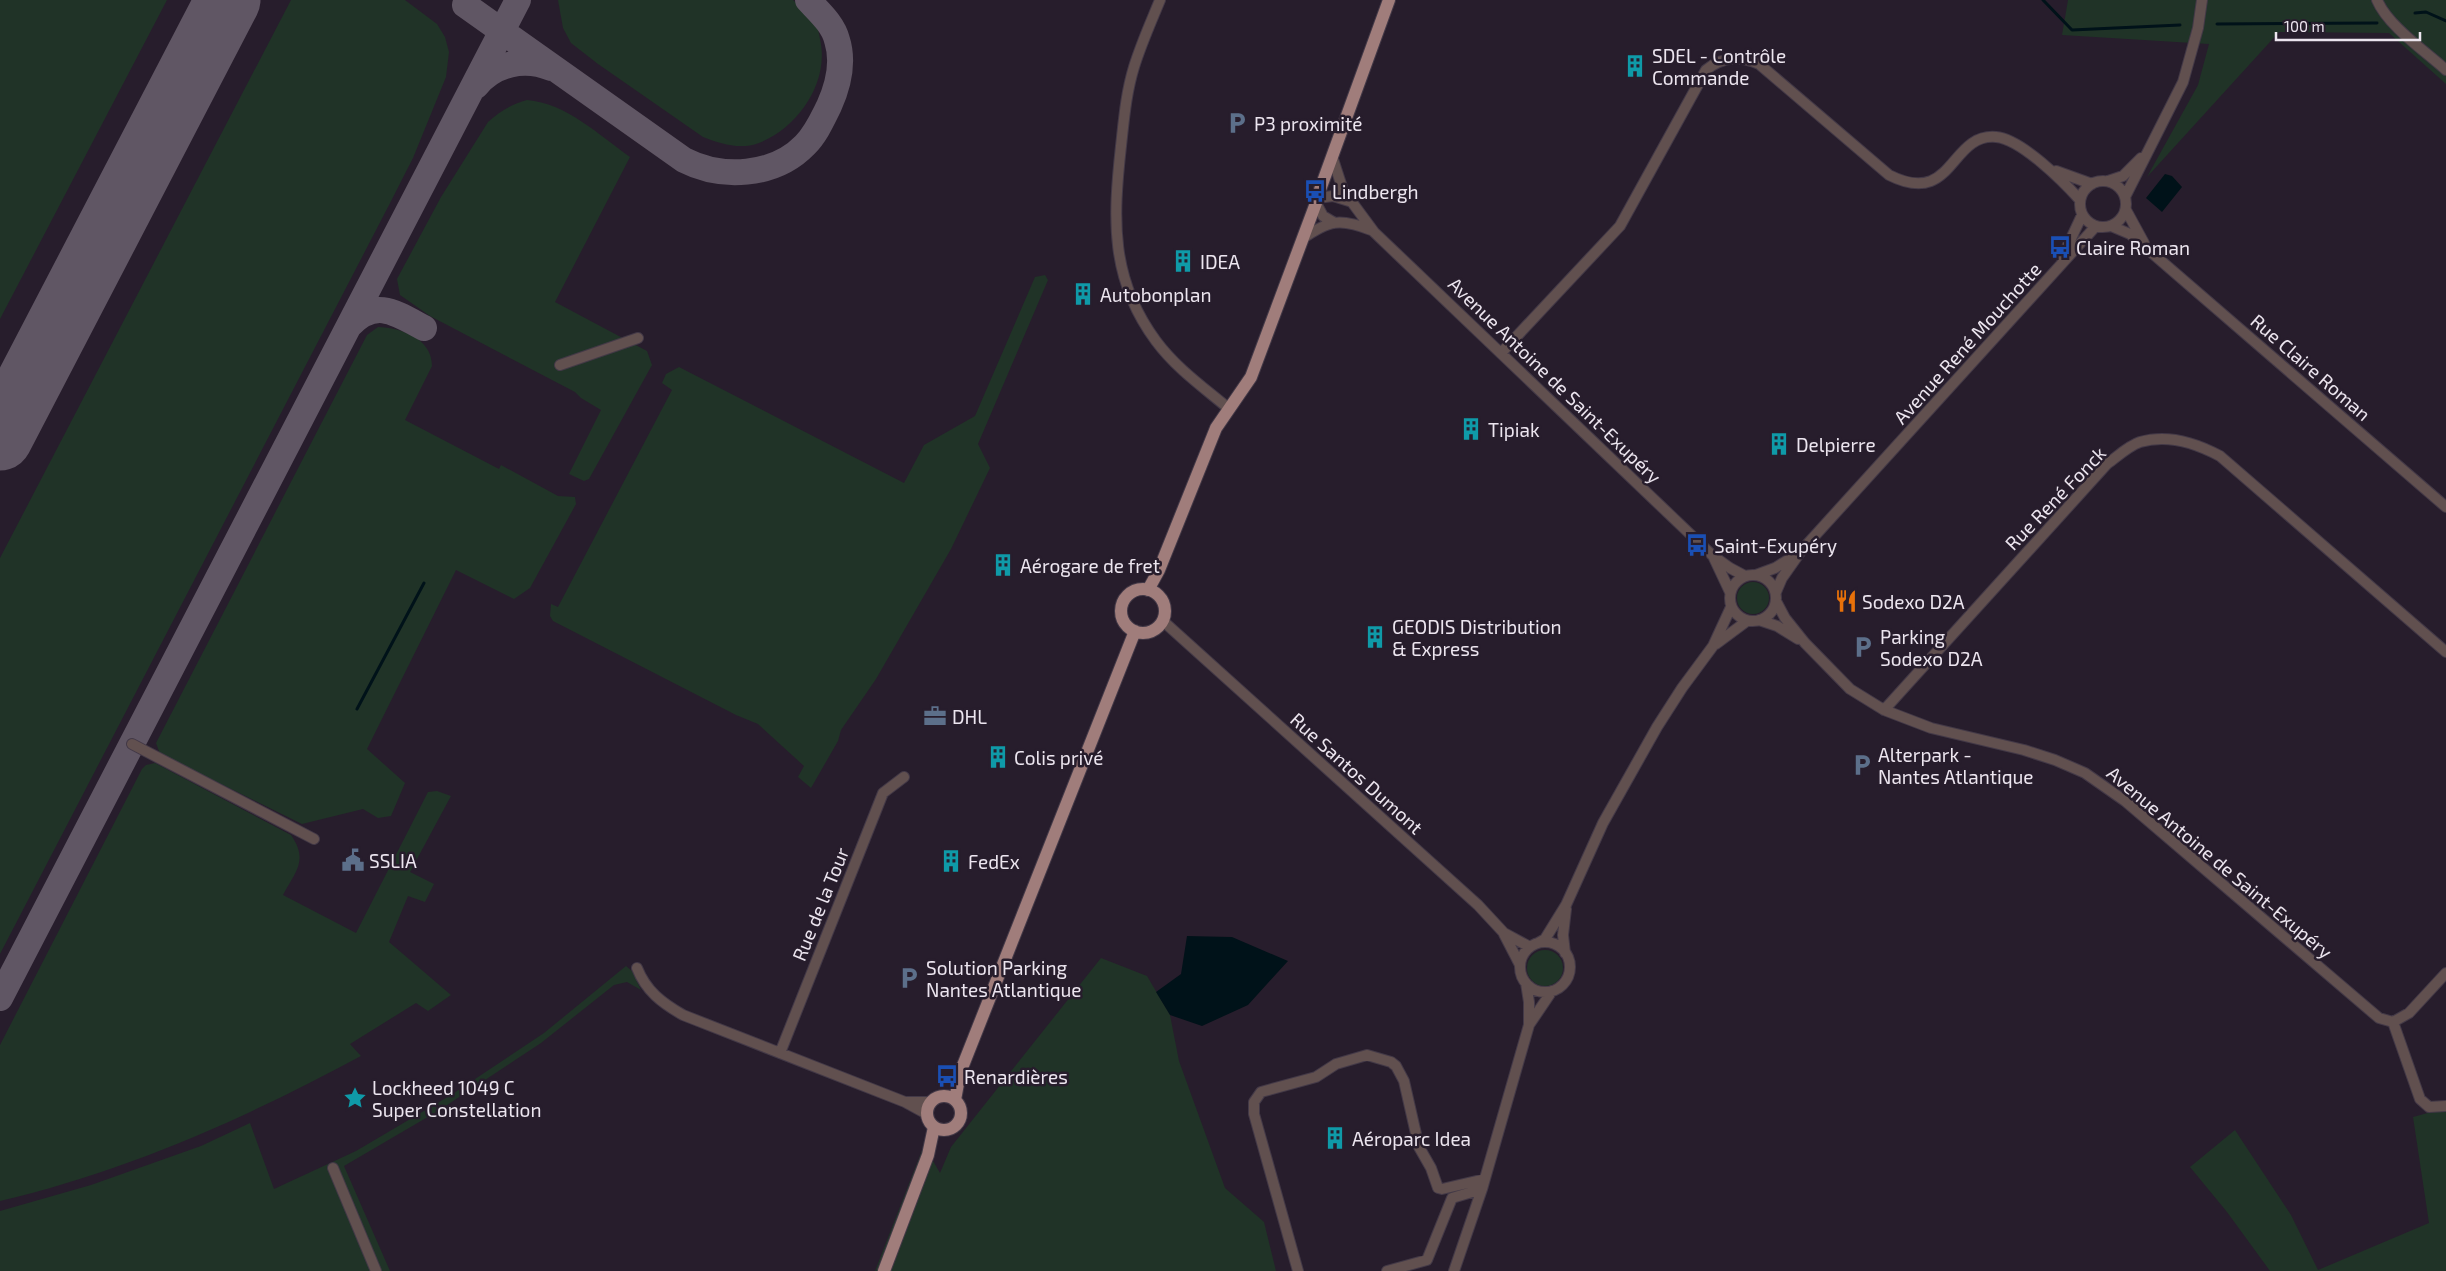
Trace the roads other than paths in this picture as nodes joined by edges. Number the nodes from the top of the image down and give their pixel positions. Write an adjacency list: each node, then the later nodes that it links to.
1 (1160, 0): 27 (street)
2 (1389, 0): 7 (main road)
3 (2202, 0): 6 (street)
4 (2377, 0): 5 (street)
5 (2446, 70)
6 (2148, 150): 9 (street); 11 (street)
7 (1332, 156): 12 (main road); 14 (street, Avenue Antoine de Saint-Exupéry)
8 (2048, 167): 10 (street); 13 (street); 25 (street)
9 (2108, 181): 10 (street); 11 (street)
10 (2092, 184): 13 (street)
11 (2125, 197): 15 (street)
12 (1316, 200): 14 (street); 17 (street); 21 (main road)
13 (2080, 200): 16 (street)
14 (1349, 201): 20 (street, Avenue Antoine de Saint-Exupéry)
15 (2126, 210): 19 (street); 22 (street, Rue Claire Roman)
16 (2082, 214): 18 (street); 23 (street, Avenue René Mouchotte)
17 (1333, 222): 20 (street, Avenue Antoine de Saint-Exupéry); 21 (street)
18 (2096, 226): 19 (street); 23 (street, Avenue René Mouchotte)
19 (2111, 226): 22 (street, Rue Claire Roman)
20 (1372, 230): 25 (street, Avenue Antoine de Saint-Exupéry)
21 (1302, 239): 27 (main road)
22 (2151, 254): 28 (street, Rue Claire Roman)
23 (2058, 268): 29 (street, Avenue René Mouchotte)
24 (638, 338): 26 (street)
25 (1502, 352): 30 (street, Avenue Antoine de Saint-Exupéry)
26 (560, 365)
27 (1228, 408): 33 (main road)
28 (2446, 507)
29 (1801, 552): 31 (street, Avenue René Mouchotte); 35 (street, Avenue René Mouchotte)
30 (1712, 555): 32 (street, Avenue Antoine de Saint-Exupéry); 34 (street, Avenue Antoine de Saint-Exupéry)
31 (1756, 575): 32 (street); 35 (street)
32 (1745, 576): 34 (street)
33 (1148, 590): 38 (main road); 40 (main road)
34 (1730, 592): 36 (street)
35 (1776, 596): 37 (street); 41 (street, Avenue Antoine de Saint-Exupéry)
36 (1731, 606): 39 (street); 42 (street)
37 (1759, 620): 39 (street); 41 (street, Avenue Antoine de Saint-Exupéry)
38 (1162, 621): 40 (main road); 49 (street, Rue Santos Dumont)
39 (1747, 621): 42 (street)
40 (1135, 631): 60 (main road)
41 (1805, 643): 44 (street, Avenue Antoine de Saint-Exupéry)
42 (1713, 646): 48 (street)
43 (2446, 652): 44 (street, Rue René Fonck)
44 (1884, 710): 57 (street, Avenue Antoine de Saint-Exupéry)
45 (132, 744): 47 (street)
46 (904, 777): 59 (street, Rue de la Tour)
47 (314, 839)
48 (1566, 906): 50 (street); 51 (street)
49 (1504, 933): 50 (street, Rue Santos Dumont); 52 (street)
50 (1534, 945): 51 (street); 52 (street)
51 (1565, 953): 56 (street)
52 (1520, 965): 55 (street)
53 (637, 968): 59 (street)
54 (2446, 973): 57 (street)
55 (1526, 983): 56 (street); 58 (street)
56 (1552, 991): 58 (street)
57 (2393, 1022): 61 (street)
58 (1529, 1026): 65 (street)
59 (780, 1053): 62 (street)
60 (949, 1098): 62 (main road); 63 (main road)
61 (2446, 1106)
62 (929, 1108): 63 (main road)
63 (938, 1128): 67 (main road)
64 (333, 1168): 66 (street)
65 (1484, 1184): 68 (street); 69 (street); 70 (street)
66 (376, 1271)
67 (884, 1271)
68 (1298, 1271)
69 (1387, 1271)
70 (1454, 1271)

